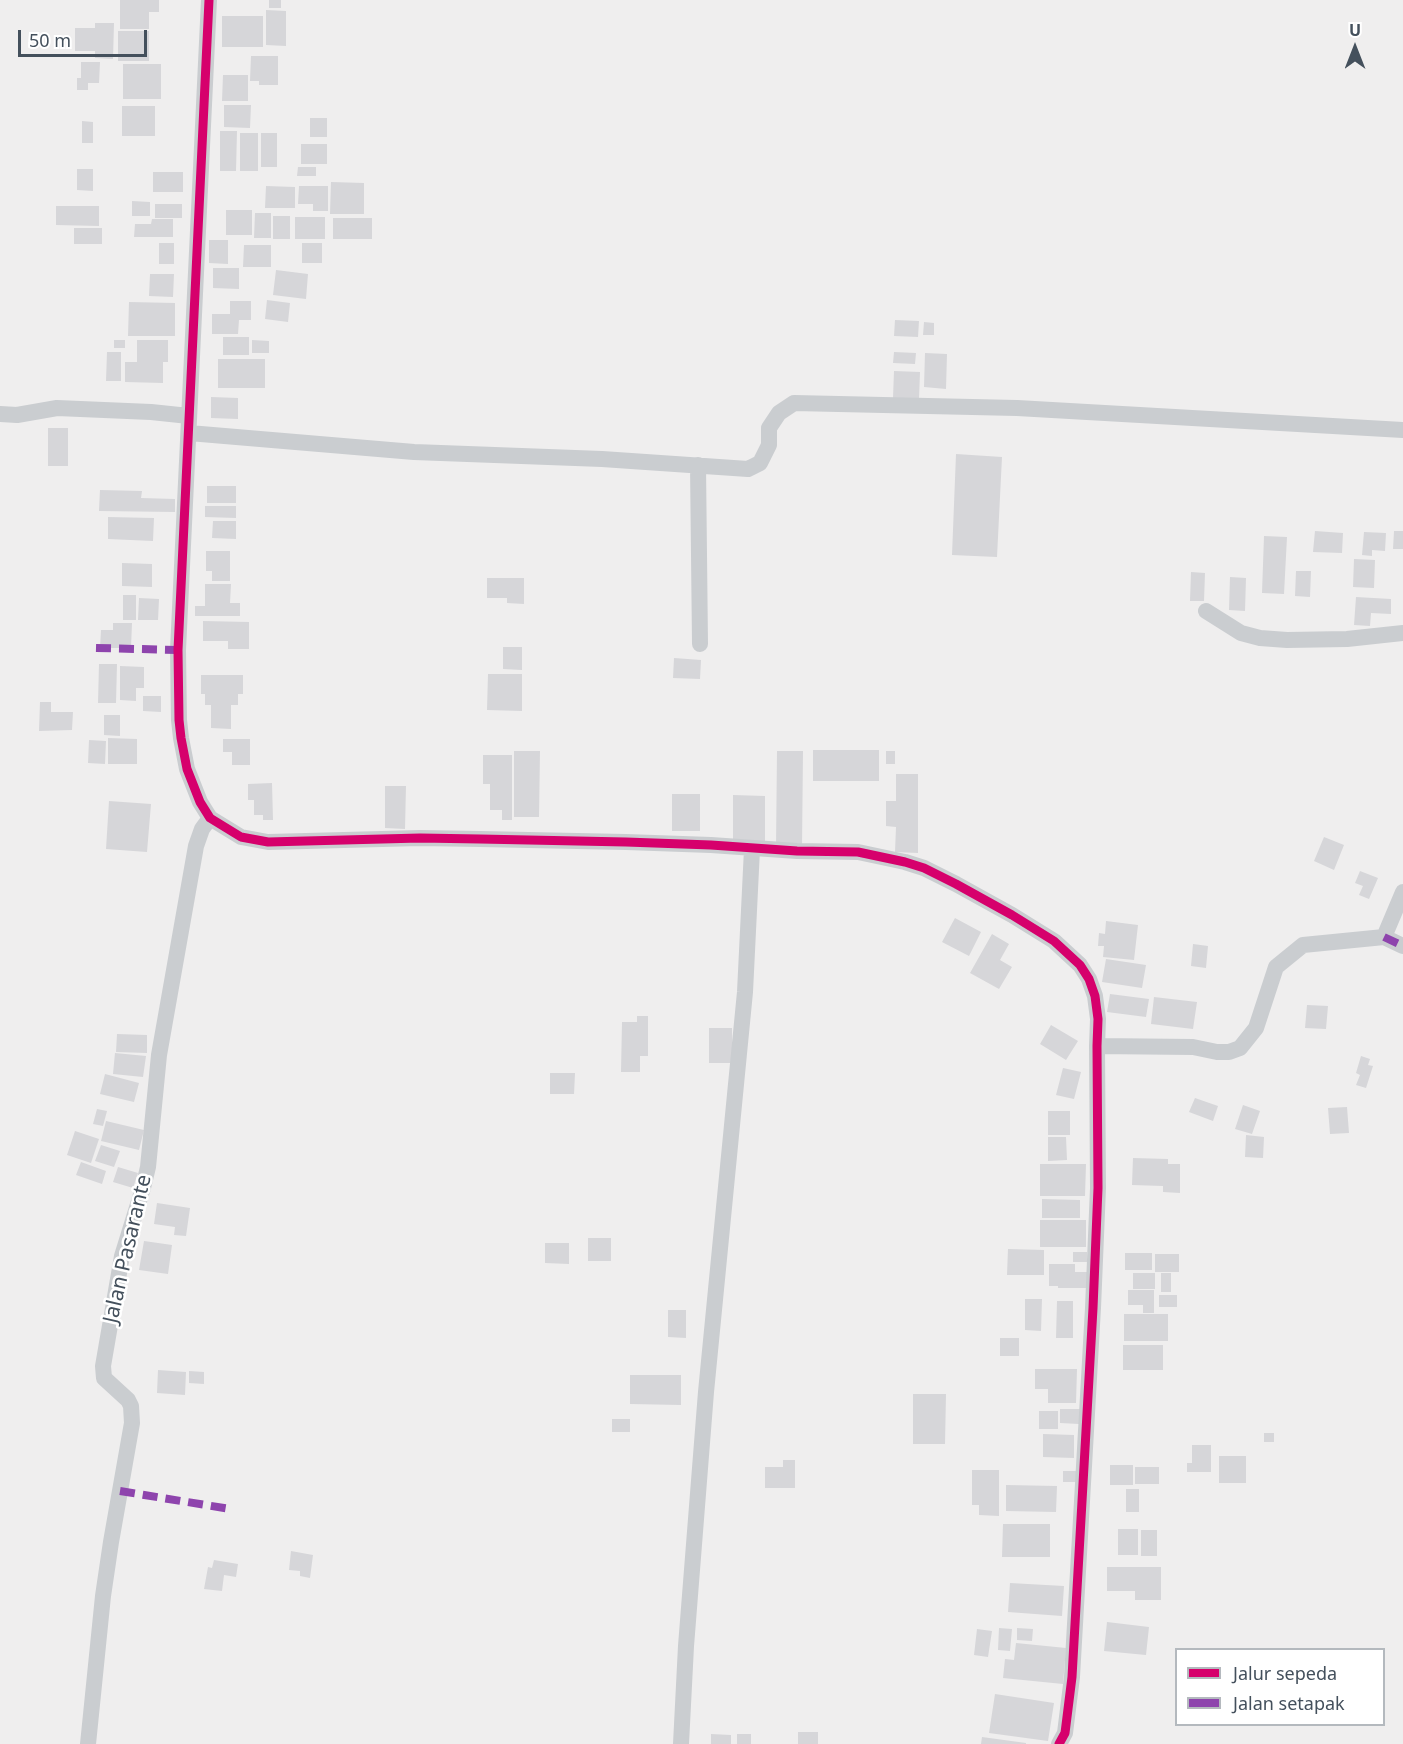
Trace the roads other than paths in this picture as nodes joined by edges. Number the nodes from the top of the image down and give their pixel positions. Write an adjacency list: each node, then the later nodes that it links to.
1 (209, 0): 3 (street)
2 (0, 414): 3 (street)
3 (189, 424): 5 (street); 9 (street)
4 (1403, 430): 5 (street)
5 (698, 465): 8 (street)
6 (1206, 611): 7 (street)
7 (1403, 633)
8 (700, 644)
9 (210, 818): 10 (street); 15 (street, Jalan Pasarante)
10 (752, 849): 14 (street); 16 (street)
11 (1403, 892): 12 (street)
12 (1384, 937): 13 (street); 14 (street)
13 (1403, 946)
14 (1097, 1046): 17 (street)
15 (88, 1744)
16 (681, 1744)
17 (1059, 1744)

